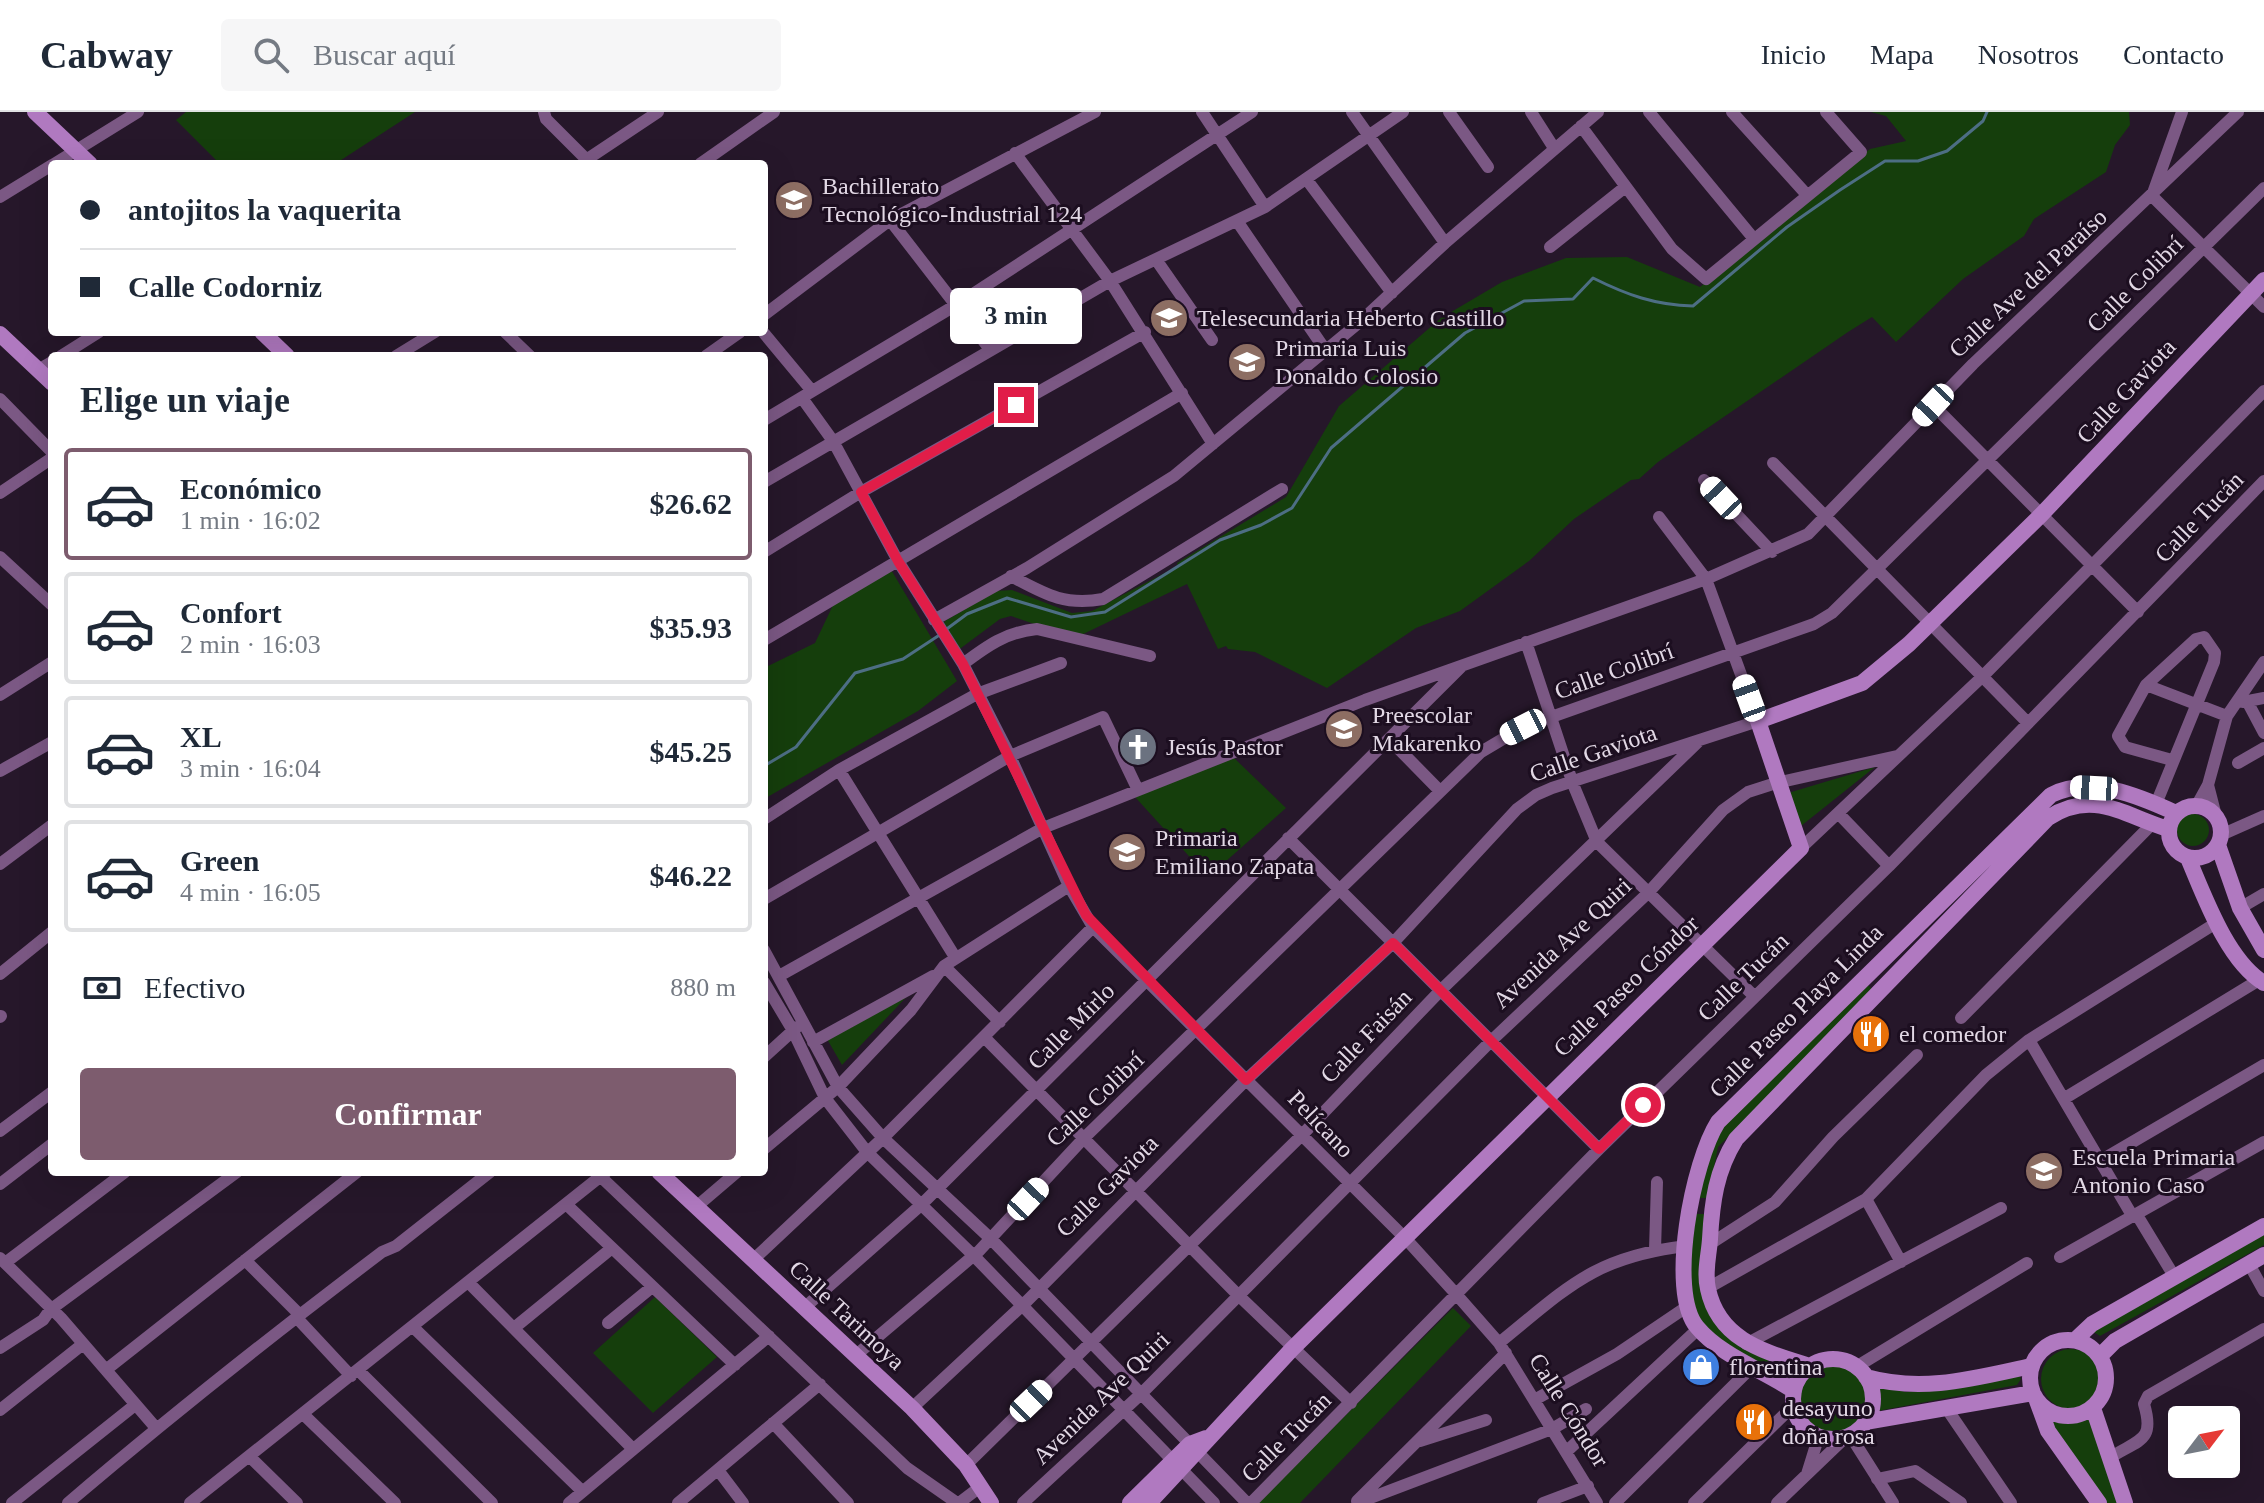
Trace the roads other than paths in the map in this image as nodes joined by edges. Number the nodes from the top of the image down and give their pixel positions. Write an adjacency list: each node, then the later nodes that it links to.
1 (35, 112): 24 (street)
2 (138, 112): 24 (street)
3 (544, 112): 28 (street)
4 (658, 112): 19 (street)
5 (774, 112): 30 (street)
6 (1095, 112): 25 (street)
7 (1202, 112): 21 (street)
8 (1252, 112): 21 (street)
9 (1352, 112): 22 (street)
10 (1403, 112): 22 (street)
11 (1449, 112): 31 (street)
12 (1531, 112): 23 (street)
13 (1598, 112): 20 (street)
14 (1649, 112): 43 (street)
15 (1732, 112): 36 (street)
16 (1826, 112): 36 (street)
17 (2182, 112): 37 (street)
18 (2238, 112): 37 (street, Calle Ave del Paraíso)
19 (641, 117): 29 (street)
20 (1581, 126): 23 (street); 34 (street)
21 (1217, 134): 39 (street); 42 (street)
22 (1370, 135): 33 (street); 44 (street)
23 (1554, 148): 44 (street)
24 (76, 151): 26 (street); 27 (street)
25 (1015, 153): 40 (street); 42 (street)
26 (61, 160)
27 (86, 160)
28 (587, 160)
29 (591, 160)
30 (706, 160)
31 (1488, 167)
32 (48, 168): 38 (street)
33 (1307, 180): 39 (street); 50 (street)
34 (1624, 188): 43 (street); 45 (street)
35 (2264, 188): 46 (street, Calle Colibrí)
36 (1807, 195): 43 (street)
37 (2152, 196): 46 (street); 76 (street, Calle Ave del Paraíso)
38 (0, 197)
39 (1265, 207): 41 (street)
40 (890, 220): 52 (street); 54 (street)
41 (1237, 221): 47 (street); 65 (street)
42 (1072, 229): 49 (street); 52 (street)
43 (1754, 239)
44 (1445, 243): 50 (street)
45 (1550, 247)
46 (2204, 247): 51 (street); 81 (street, Calle Colibrí)
47 (1157, 261): 49 (street); 63 (street)
48 (2264, 280): 51 (street, Calle Gaviota)
49 (1110, 281): 55 (street); 64 (street)
50 (1392, 293): 65 (street)
51 (2250, 293): 53 (street); 90 (street, Calle Gaviota)
52 (956, 305): 64 (street); 74 (street)
53 (2264, 307)
54 (768, 312)
55 (1145, 332): 73 (street); 89 (street)
56 (0, 334): 71 (street)
57 (93, 336): 66 (street)
58 (266, 336): 67 (street)
59 (428, 336): 68 (street)
60 (509, 336): 69 (street)
61 (734, 336): 70 (street)
62 (766, 336): 74 (street, Pelícano)
63 (1212, 340)
64 (989, 348): 78 (street)
65 (1326, 351): 79 (street)
66 (67, 352)
67 (283, 352)
68 (402, 352)
69 (526, 352)
70 (712, 352)
71 (45, 366)
72 (2264, 391): 97 (street, Calle Paseo Cóndor)
73 (1182, 393): 79 (street); 96 (street)
74 (807, 394): 77 (street); 78 (street, Pelícano)
75 (0, 399): 80 (street)
76 (1933, 405): 81 (street); 92 (street, Calle Ave del Paraíso)
77 (768, 418)
78 (833, 441): 84 (street); 89 (street, Pelícano)
79 (1213, 444): 99 (street)
80 (48, 448)
81 (1987, 460): 90 (street); 98 (street, Calle Colibrí)
82 (48, 461): 88 (street)
83 (1773, 463): 92 (street)
84 (768, 480)
85 (1704, 480): 94 (street)
86 (2264, 481): 102 (street, Calle Tucán)
87 (1282, 489): 99 (street)
88 (0, 492)
89 (861, 492): 93 (street); 96 (street, Pelícano)
90 (2041, 515): 97 (street); 103 (street, Calle Gaviota)
91 (1659, 517): 100 (street)
92 (1826, 518): 94 (street, Calle Ave del Paraíso); 98 (street)
93 (768, 550)
94 (1772, 552): 100 (street, Calle Ave del Paraíso)
95 (0, 557): 101 (street)
96 (898, 561): 104 (street, Pelícano); 105 (street)
97 (2092, 565): 102 (street); 114 (street, Calle Paseo Cóndor)
98 (1876, 570): 103 (street); 107 (street, Calle Colibrí)
99 (1011, 576): 104 (street)
100 (1706, 579): 106 (street, Calle Ave del Paraíso); 107 (street)
101 (48, 601)
102 (2138, 612): 124 (street, Calle Tucán)
103 (1930, 622): 114 (street); 123 (street, Calle Gaviota)
104 (937, 626): 111 (street, Pelícano)
105 (768, 638)
106 (1526, 642): 113 (street, Calle Ave del Paraíso); 122 (street)
107 (1732, 652): 122 (street, Calle Colibrí); 123 (street)
108 (1150, 656): 111 (street)
109 (2264, 662): 119 (street)
110 (1061, 663): 116 (street)
111 (963, 664): 116 (street, Pelícano)
112 (48, 665): 117 (street)
113 (1463, 665): 126 (street, Calle Mirlo); 139 (street, Calle Ave del Paraíso)
114 (1983, 676): 124 (street); 131 (street, Calle Paseo Cóndor)
115 (2146, 685): 120 (street); 120 (street); 132 (street)
116 (977, 694): 130 (street, Pelícano); 134 (street)
117 (0, 695)
118 (2264, 698): 119 (street)
119 (2242, 702): 121 (street); 125 (street)
120 (2195, 706): 121 (street); 132 (street)
121 (2227, 716): 138 (street)
122 (1550, 717): 137 (street); 140 (street, Calle Colibrí)
123 (1758, 721): 127 (street, Calle Gaviota); 136 (street)
124 (2027, 722): 158 (street, Calle Tucán)
125 (2264, 733)
126 (1389, 739): 140 (street); 152 (street, Calle Mirlo)
127 (1698, 742): 137 (street, Calle Gaviota); 154 (street, Calle Faisán)
128 (48, 744): 135 (street)
129 (2264, 748): 133 (street)
130 (1010, 756): 139 (street); 150 (street, Pelícano); 151 (street)
131 (1897, 756): 136 (street, Avenida Ave Quiri); 143 (street, Calle Paseo Cóndor)
132 (2172, 760): 141 (street)
133 (2238, 763)
134 (839, 770): 145 (street); 151 (street)
135 (0, 771)
136 (1776, 783): 155 (street); 161 (street, Avenida Ave Quiri)
137 (1573, 784): 154 (street); 169 (street, Calle Gaviota)
138 (2208, 785): 142 (street); 146 (street)
139 (1137, 788): 150 (street, Calle Ave del Paraíso)
140 (1440, 791): 160 (street, Calle Colibrí)
141 (2156, 804): 144 (street, Calle Paseo Playa Linda); 178 (street, Calle Paseo Playa Linda)
142 (2197, 805): 144 (street); 146 (street)
143 (1838, 813): 155 (street, Calle Paseo Cóndor); 158 (street)
144 (2176, 813): 148 (street)
145 (768, 816)
146 (2216, 816): 153 (street)
147 (2264, 816): 153 (street)
148 (2160, 827): 156 (street); 183 (street, Calle Paseo Playa Linda); 185 (street)
149 (48, 828): 157 (street)
150 (1043, 828): 159 (street, Pelícano); 164 (street, Calle Ave del Paraíso)
151 (874, 832): 163 (street); 164 (street)
152 (1288, 838): 160 (street); 179 (street, Calle Mirlo)
153 (2220, 840): 156 (street); 165 (street)
154 (1597, 842): 161 (street); 182 (street, Calle Faisán)
155 (1801, 848): 170 (street, Calle Paseo Cóndor)
156 (2188, 858): 166 (street)
157 (0, 864)
158 (1889, 866): 184 (street, Calle Tucán)
159 (1069, 886): 167 (street, Pelícano); 173 (street)
160 (1339, 889): 169 (street); 189 (street, Calle Colibrí)
161 (1648, 893): 170 (street); 192 (street, Avenida Ave Quiri)
162 (2264, 894): 165 (street)
163 (768, 897)
164 (916, 898): 173 (street); 176 (street, Calle Ave del Paraíso)
165 (2240, 908): 171 (street)
166 (2216, 923): 180 (street); 191 (street)
167 (1093, 927): 179 (street, Pelícano); 187 (street)
168 (48, 935): 175 (street)
169 (1393, 943): 182 (street); 197 (street, Calle Gaviota)
170 (1702, 947): 184 (street); 201 (street, Calle Paseo Cóndor)
171 (2264, 950)
172 (768, 957): 176 (street)
173 (955, 957): 174 (street)
174 (944, 966): 177 (street); 187 (street)
175 (0, 974)
176 (779, 976): 186 (street)
177 (933, 976): 193 (street); 198 (street)
178 (1866, 976): 183 (street); 230 (street, Calle Paseo Playa Linda)
179 (1147, 981): 189 (street, Pelícano); 199 (street, Calle Mirlo)
180 (2262, 982): 203 (street)
181 (768, 989): 188 (street)
182 (1441, 990): 192 (street); 205 (street, Calle Faisán)
183 (1882, 992): 232 (street, Calle Paseo Playa Linda)
184 (1754, 996): 211 (street, Calle Tucán)
185 (1961, 1018)
186 (805, 1022): 188 (street); 193 (street)
187 (1000, 1022): 190 (street)
188 (792, 1029): 194 (street); 202 (street)
189 (1198, 1031): 197 (street, Pelícano); 207 (street, Calle Colibrí)
190 (985, 1038): 199 (street); 206 (street)
191 (2029, 1040): 203 (street); 227 (street)
192 (1491, 1041): 201 (street); 223 (street, Avenida Ave Quiri)
193 (813, 1042): 198 (street)
194 (768, 1053)
195 (1917, 1055): 239 (street)
196 (2264, 1065): 213 (street)
197 (1246, 1080): 205 (street, Pelícano); 226 (street, Calle Gaviota)
198 (838, 1087): 202 (street); 206 (street)
199 (1038, 1091): 207 (street); 225 (street, Calle Mirlo)
200 (48, 1095): 204 (street)
201 (1548, 1096): 211 (street); 237 (street, Calle Paseo Cóndor)
202 (825, 1098): 209 (street); 212 (street)
203 (2065, 1098): 213 (street)
204 (2, 1126)
205 (1302, 1135): 223 (street, Pelícano); 238 (street, Calle Faisán)
206 (883, 1138): 212 (street); 225 (street)
207 (1084, 1138): 226 (street); 236 (street, Calle Colibrí)
208 (2264, 1142): 234 (street)
209 (768, 1146)
210 (48, 1147): 224 (street)
211 (1599, 1149): 258 (street, Calle Tucán)
212 (867, 1152): 229 (street); 247 (street)
213 (2100, 1161): 234 (street)
214 (119, 1176): 248 (street)
215 (232, 1176): 262 (street)
216 (352, 1176): 246 (street)
217 (485, 1176): 263 (street)
218 (603, 1176): 228 (street)
219 (605, 1176): 269 (street)
220 (663, 1176): 231 (street, Calle Tarimoya)
221 (732, 1176): 231 (street)
222 (1657, 1182): 242 (street)
223 (1347, 1183): 237 (street, Pelícano); 257 (street, Avenida Ave Quiri)
224 (0, 1184)
225 (936, 1189): 229 (street, Calle Mirlo); 236 (street)
226 (1135, 1192): 238 (street); 254 (street, Calle Gaviota)
227 (1866, 1199): 249 (street); 255 (street)
228 (567, 1205): 241 (street); 252 (street)
229 (921, 1205): 243 (street); 260 (street, Calle Mirlo)
230 (1690, 1206): 232 (street); 240 (street, Calle Paseo Playa Linda)
231 (696, 1207): 247 (street, Calle Tarimoya)
232 (1711, 1207): 239 (street, Calle Paseo Playa Linda)
233 (2001, 1208): 249 (street)
234 (2135, 1216): 244 (street); 251 (street)
235 (2264, 1226): 251 (street)
236 (991, 1239): 243 (street, Calle Colibrí); 254 (street)
237 (1406, 1239): 258 (street, Pelícano); 276 (street, Calle Paseo Cóndor)
238 (1189, 1244): 257 (street); 271 (street, Calle Faisán)
239 (1710, 1244): 255 (street, Calle Paseo Playa Linda)
240 (1686, 1246): 242 (street); 261 (street, Calle Paseo Playa Linda)
241 (612, 1248): 253 (street); 266 (street)
242 (1655, 1250): 275 (street)
243 (974, 1256): 259 (street); 277 (street, Calle Colibrí)
244 (2060, 1257)
245 (2257, 1259): 256 (street); 278 (street)
246 (245, 1260): 263 (street); 284 (street)
247 (753, 1260): 260 (street, Calle Tarimoya)
248 (2, 1261): 262 (street)
249 (1901, 1262): 273 (street)
250 (2027, 1263): 285 (street)
251 (2174, 1276): 270 (street)
252 (469, 1283): 265 (street); 266 (street)
253 (652, 1287): 264 (street); 280 (street)
254 (1039, 1288): 259 (street, Calle Gaviota); 271 (street)
255 (1708, 1288): 273 (street, Calle Paseo Playa Linda)
256 (2264, 1291)
257 (1237, 1294): 276 (street); 288 (street, Avenida Ave Quiri)
258 (1456, 1294): 275 (street, Pelícano); 292 (street, Calle Tucán)
259 (1023, 1305): 279 (street); 294 (street, Calle Gaviota)
260 (804, 1308): 277 (street, Calle Tarimoya)
261 (1685, 1308): 267 (street); 291 (street)
262 (50, 1310): 272 (street); 274 (street)
263 (298, 1316): 286 (street); 304 (street)
264 (608, 1323)
265 (413, 1327): 286 (street); 321 (street)
266 (514, 1328): 310 (street)
267 (1698, 1329): 281 (street); 311 (street)
268 (2264, 1329): 313 (street)
269 (769, 1336): 280 (street); 287 (street)
270 (2075, 1340): 278 (street); 283 (street)
271 (1091, 1342): 279 (street, Calle Faisán); 288 (street)
272 (83, 1344): 284 (street); 298 (street)
273 (1746, 1344): 282 (street, Calle Paseo Playa Linda)
274 (0, 1348)
275 (1502, 1348): 291 (street, Calle Cóndor); 308 (street)
276 (1292, 1349): 292 (street); 309 (street, Calle Paseo Cóndor)
277 (855, 1356): 294 (street, Calle Tarimoya)
278 (2100, 1356): 295 (street)
279 (1074, 1359): 299 (street); 314 (street, Calle Faisán)
280 (735, 1365): 310 (street)
281 (1753, 1366): 290 (street); 342 (street)
282 (1810, 1366): 285 (street); 290 (street)
283 (2031, 1366): 285 (street); 289 (street)
284 (107, 1369): 293 (street)
285 (1861, 1372): 302 (street)
286 (354, 1373): 300 (street); 327 (street)
287 (820, 1384): 303 (street); 332 (street)
288 (1141, 1394): 299 (street, Avenida Ave Quiri); 309 (street)
289 (2035, 1396): 295 (street); 297 (street); 348 (street)
290 (1794, 1398): 306 (street); 343 (street)
291 (1536, 1399): 305 (street, Calle Cóndor)
292 (1351, 1403): 338 (street, Calle Tucán)
293 (135, 1405): 304 (street); 323 (street)
294 (912, 1408): 314 (street, Calle Tarimoya)
295 (2093, 1408): 313 (street)
296 (1586, 1409): 305 (street)
297 (1947, 1409): 302 (street); 347 (street)
298 (0, 1410)
299 (1124, 1410): 315 (street); 334 (street, Avenida Ave Quiri)
300 (303, 1414): 312 (street); 326 (street)
301 (1486, 1420): 308 (street)
302 (1865, 1422): 307 (street)
303 (773, 1423): 316 (street); 331 (street)
304 (156, 1428): 324 (street)
305 (1552, 1429): 311 (street, Calle Cóndor); 339 (street)
306 (1816, 1435): 307 (street); 317 (street)
307 (1848, 1435): 317 (street); 318 (street)
308 (1416, 1442): 339 (street)
309 (1198, 1445): 315 (street, Calle Paseo Cóndor); 338 (street)
310 (633, 1449): 321 (street)
311 (1566, 1452): 319 (street, Calle Cóndor)
312 (249, 1456): 322 (street); 325 (street)
313 (2111, 1457): 349 (street)
314 (966, 1465): 320 (street, Calle Tarimoya)
315 (1177, 1465): 335 (street, Calle Paseo Cóndor); 336 (street, Calle Paseo Cóndor); 337 (street)
316 (718, 1470): 329 (street); 330 (street)
317 (1807, 1475): 344 (street)
318 (1877, 1479): 345 (street); 346 (street)
319 (1588, 1486): 340 (street); 341 (street, Calle Cóndor)
320 (980, 1487): 332 (street); 333 (street, Calle Tarimoya)
321 (582, 1491): 328 (street)
322 (193, 1502)
323 (12, 1503)
324 (68, 1503)
325 (297, 1503)
326 (395, 1503)
327 (492, 1503)
328 (569, 1503)
329 (678, 1503)
330 (743, 1503)
331 (848, 1503)
332 (958, 1503)
333 (991, 1503)
334 (1023, 1503)
335 (1130, 1503)
336 (1149, 1503)
337 (1214, 1503)
338 (1249, 1503)
339 (1356, 1503)
340 (1543, 1503)
341 (1597, 1503)
342 (1615, 1503)
343 (1694, 1503)
344 (1777, 1503)
345 (1893, 1503)
346 (1961, 1503)
347 (2011, 1503)
348 (2099, 1503)
349 (2125, 1503)

